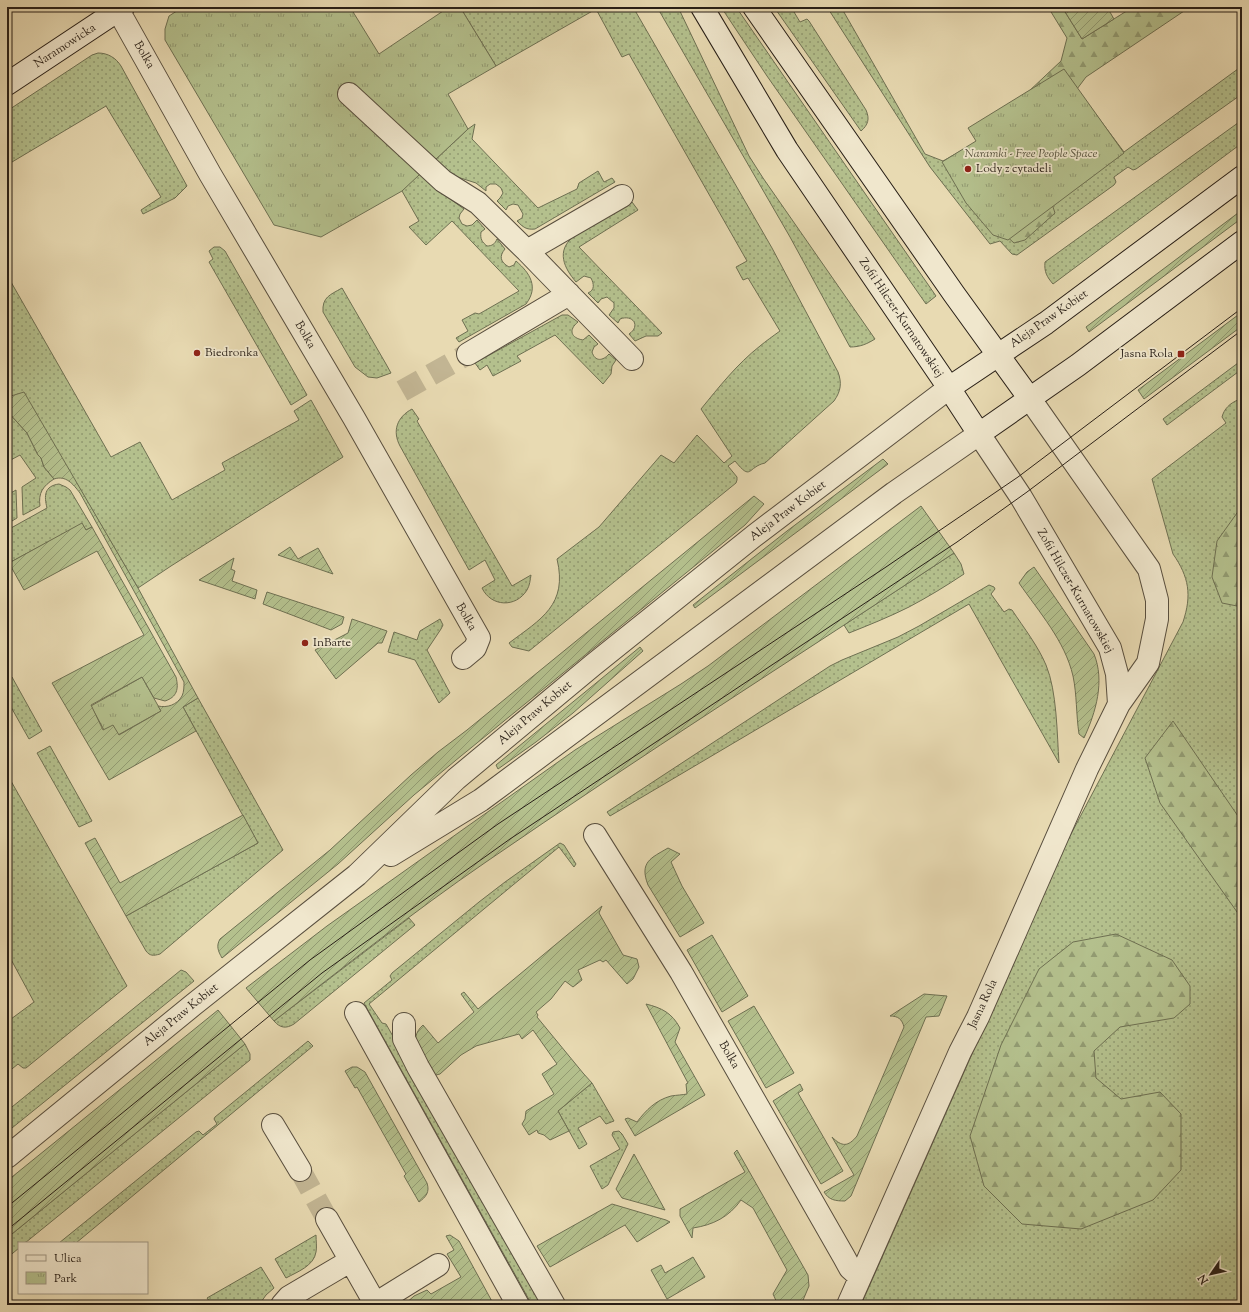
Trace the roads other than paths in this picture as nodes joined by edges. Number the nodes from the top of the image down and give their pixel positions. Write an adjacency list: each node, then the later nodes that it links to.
1 (702, 7): 14 (street, Zofii Hilczer-Kurnatowskiej)
2 (754, 7): 12 (street)
3 (121, 9): 4 (street, Naramowicka); 17 (street, Bolka)
4 (7, 84)
5 (349, 94): 9 (street)
6 (1242, 176): 12 (street, Aleja Praw Kobiet)
7 (622, 196): 9 (street)
8 (1242, 242): 15 (street, Aleja Praw Kobiet)
9 (528, 251): 10 (street)
10 (569, 294): 11 (street); 13 (street)
11 (468, 354)
12 (998, 354): 14 (street, Aleja Praw Kobiet); 15 (street)
13 (632, 359)
14 (949, 388): 16 (street, Zofii Hilczer-Kurnatowskiej); 20 (street, Aleja Praw Kobiet)
15 (1030, 399): 16 (street, Aleja Praw Kobiet); 18 (street)
16 (979, 434): 18 (street, Zofii Hilczer-Kurnatowskiej); 20 (street, Aleja Praw Kobiet)
17 (463, 658)
18 (1119, 704): 29 (street, Jasna Rola)
19 (595, 834): 29 (street, Bolka)
20 (358, 875): 24 (street, Aleja Praw Kobiet)
21 (356, 1013): 32 (street)
22 (404, 1024): 33 (street)
23 (273, 1125): 25 (street)
24 (7, 1157)
25 (300, 1170)
26 (327, 1219): 27 (street)
27 (350, 1261): 30 (street); 31 (street)
28 (438, 1265): 30 (street)
29 (860, 1277): 34 (street, Jasna Rola)
30 (375, 1304)
31 (282, 1305)
32 (518, 1305)
33 (554, 1305)
34 (848, 1305)

